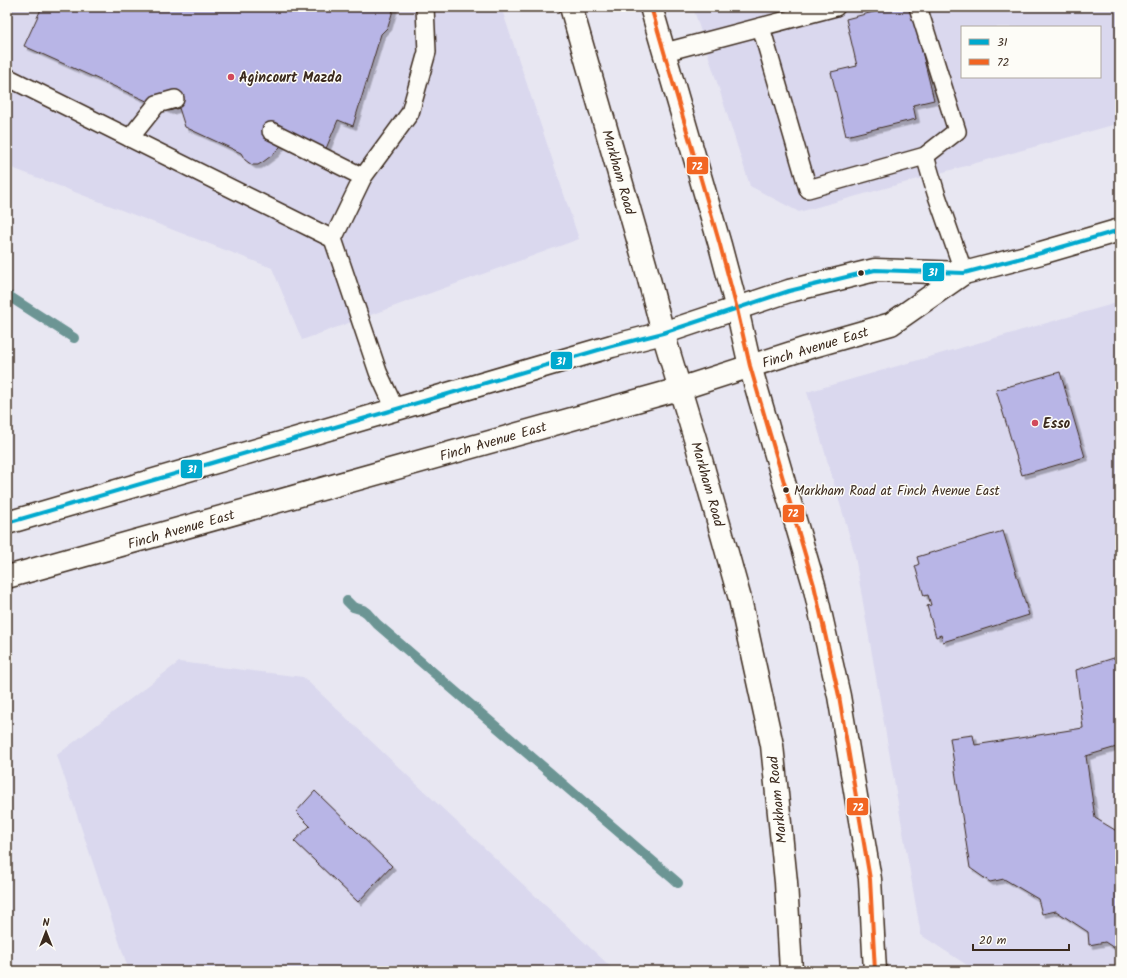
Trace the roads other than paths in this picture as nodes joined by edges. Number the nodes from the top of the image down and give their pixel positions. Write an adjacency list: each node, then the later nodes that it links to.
1 (425, 7): 13 (lane)
2 (571, 7): 18 (main road, Markham Road)
3 (651, 7): 7 (main road)
4 (836, 7): 6 (lane)
5 (918, 7): 12 (lane)
6 (761, 27): 7 (lane); 12 (lane)
7 (665, 52): 17 (main road)
8 (7, 77): 11 (lane)
9 (175, 99): 11 (lane)
10 (271, 131): 13 (lane)
11 (130, 138): 15 (lane)
12 (925, 156): 16 (lane)
13 (364, 177): 15 (lane)
14 (1120, 230): 16 (main road, Finch Avenue East)
15 (333, 239): 21 (lane)
16 (964, 273): 17 (main road, Finch Avenue East); 19 (main road, Finch Avenue East)
17 (737, 309): 18 (main road, Finch Avenue East); 19 (main road)
18 (662, 333): 20 (main road, Markham Road); 21 (main road, Finch Avenue East)
19 (750, 366): 20 (main road, Finch Avenue East); 25 (main road)
20 (680, 389): 23 (main road, Finch Avenue East); 24 (main road, Markham Road)
21 (395, 409): 22 (main road, Finch Avenue East)
22 (7, 523)
23 (7, 577)
24 (791, 971)
25 (874, 971)

